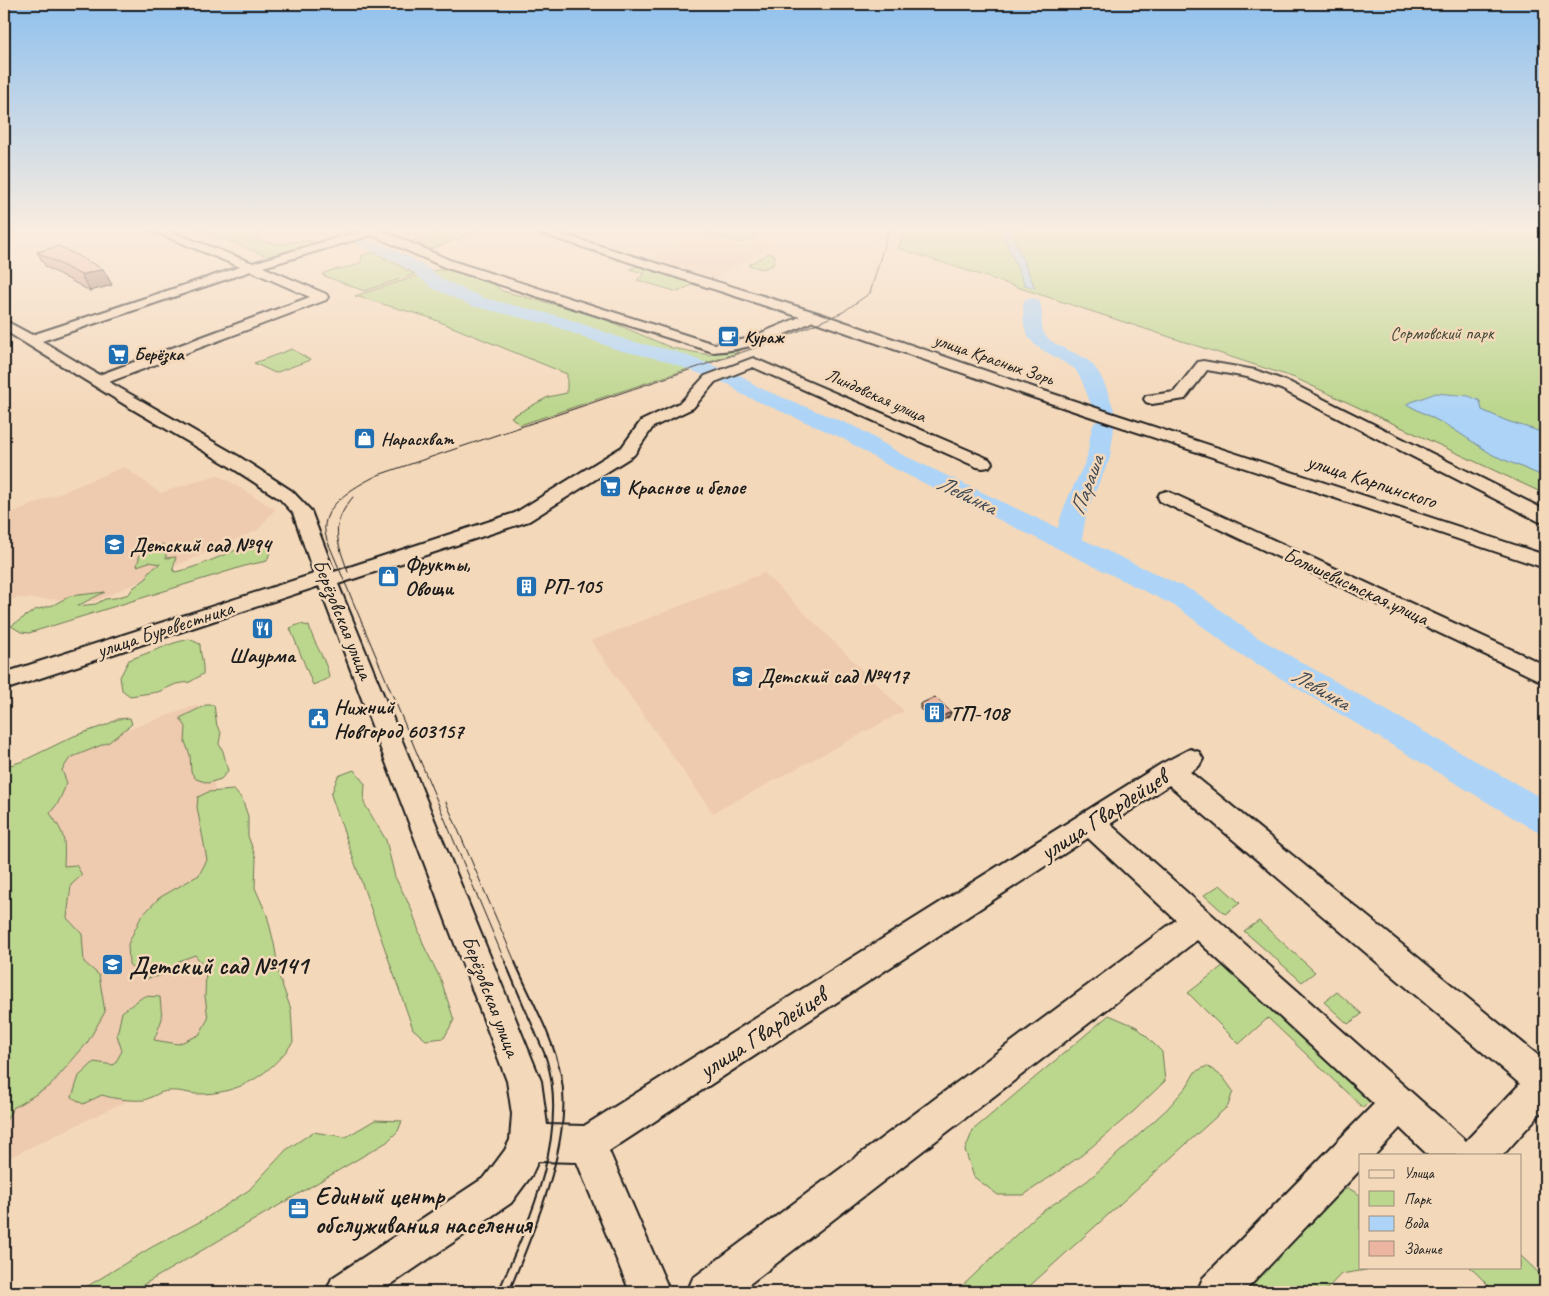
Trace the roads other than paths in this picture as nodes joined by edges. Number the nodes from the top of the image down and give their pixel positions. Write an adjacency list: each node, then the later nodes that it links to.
1 (184, 289): 7 (street)
2 (304, 289): 9 (street)
3 (528, 289): 5 (street)
4 (727, 289): 5 (street, улица Красных Зорь)
5 (813, 316): 11 (street, улица Красных Зорь)
6 (4, 324): 7 (street, Берёзовская улица)
7 (32, 340): 9 (street, Берёзовская улица)
8 (753, 362): 12 (street, Линдовская улица); 16 (street, улица Буревестника)
9 (98, 381): 16 (street, Берёзовская улица)
10 (1152, 399): 14 (street)
11 (1185, 443): 15 (street, улица Карпинского)
12 (983, 463)
13 (1167, 498): 17 (street, Большевистская улица)
14 (1545, 518)
15 (1545, 562)
16 (326, 579): 18 (street, улица Буревестника); 23 (street, Берёзовская улица)
17 (1545, 675)
18 (4, 682)
19 (1090, 823): 20 (street); 21 (street, улица Гвардейцев); 24 (street, улица Гвардейцев)
20 (1198, 921): 22 (street); 29 (street)
21 (1545, 1083): 26 (street)
22 (1399, 1104): 25 (street); 30 (street)
23 (528, 1143): 24 (street); 27 (street)
24 (588, 1144): 28 (street)
25 (1454, 1154)
26 (1479, 1154)
27 (346, 1292)
28 (650, 1292)
29 (707, 1292)
30 (1217, 1292)

